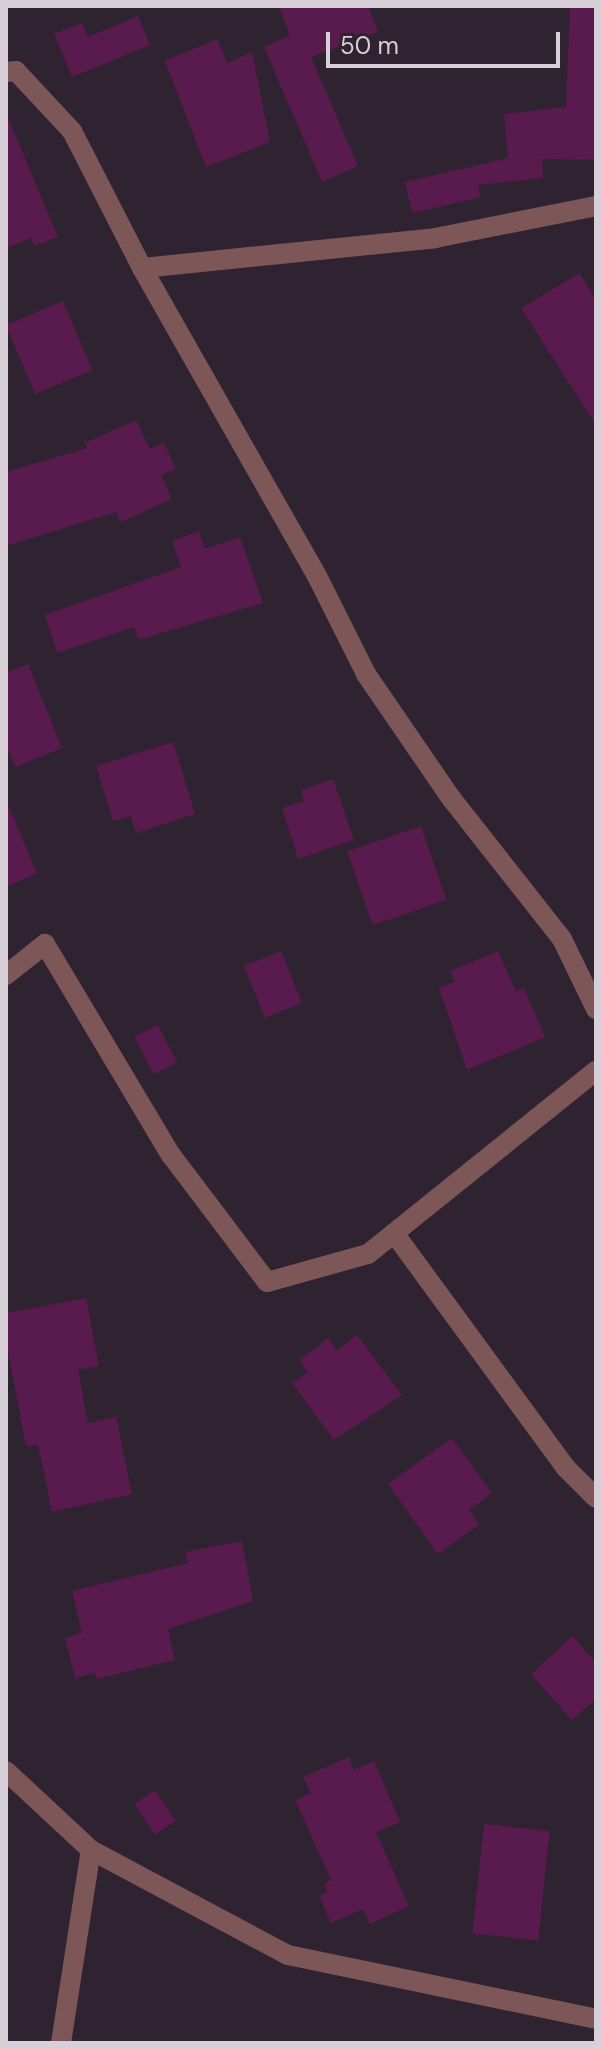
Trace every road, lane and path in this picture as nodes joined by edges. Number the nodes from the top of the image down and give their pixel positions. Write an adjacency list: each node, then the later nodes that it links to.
1 (6, 72): 3 (street)
2 (596, 206): 3 (street)
3 (142, 268): 5 (street)
4 (6, 975): 7 (street)
5 (596, 1009)
6 (596, 1071): 7 (street)
7 (394, 1233): 8 (street)
8 (596, 1498)
9 (6, 1771): 10 (street)
10 (91, 1850): 11 (street); 12 (street)
11 (596, 2019)
12 (61, 2043)

